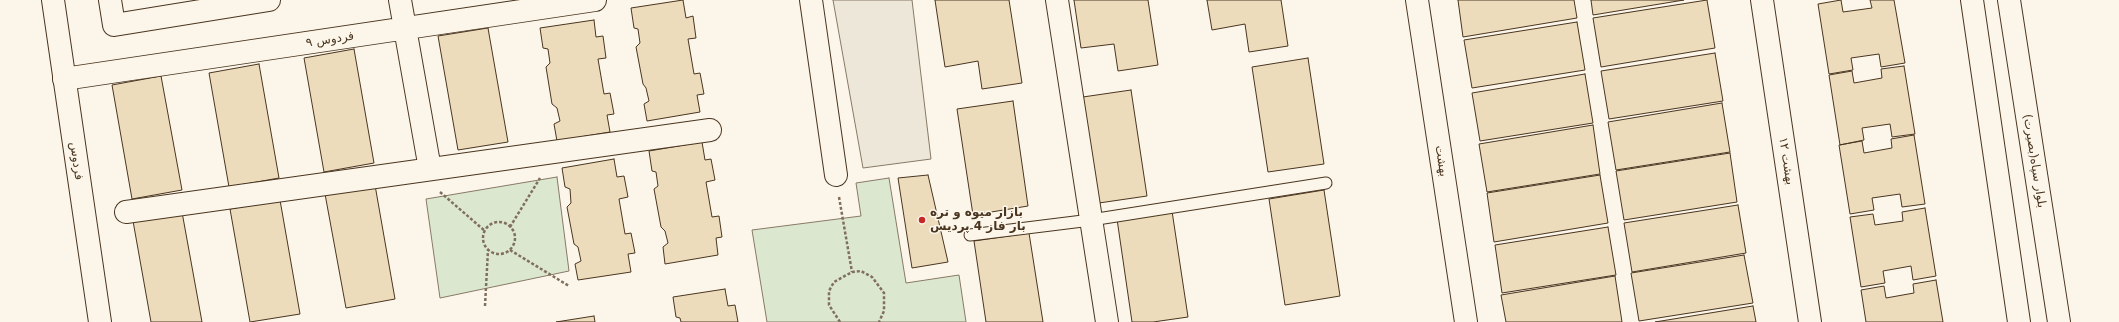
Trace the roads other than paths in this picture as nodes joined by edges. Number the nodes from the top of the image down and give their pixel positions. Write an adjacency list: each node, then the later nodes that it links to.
1 (53, 0): 13 (street, فردوس)
2 (110, 0): 3 (street)
3 (265, 0)
4 (400, 0): 12 (street)
5 (595, 0): 12 (street, فردوس ۹)
6 (811, 0): 16 (street)
7 (1057, 0): 19 (street)
8 (1417, 0): 23 (street, بهشت)
9 (1762, 0): 24 (street, بهشت ۱۲)
10 (1972, 0): 25 (street)
11 (2009, 0): 26 (street, بلوار سپاه(بصیرت))
12 (406, 28): 13 (street, فردوس ۹); 15 (street)
13 (64, 79): 21 (street, فردوس)
14 (710, 130): 15 (street)
15 (424, 171): 18 (street)
16 (836, 175)
17 (1326, 183): 19 (lane)
18 (126, 212)
19 (1091, 220): 20 (lane); 22 (street)
20 (970, 235)
21 (100, 322)
22 (1107, 322)
23 (1466, 322)
24 (1810, 322)
25 (2019, 322)
26 (2059, 322)

